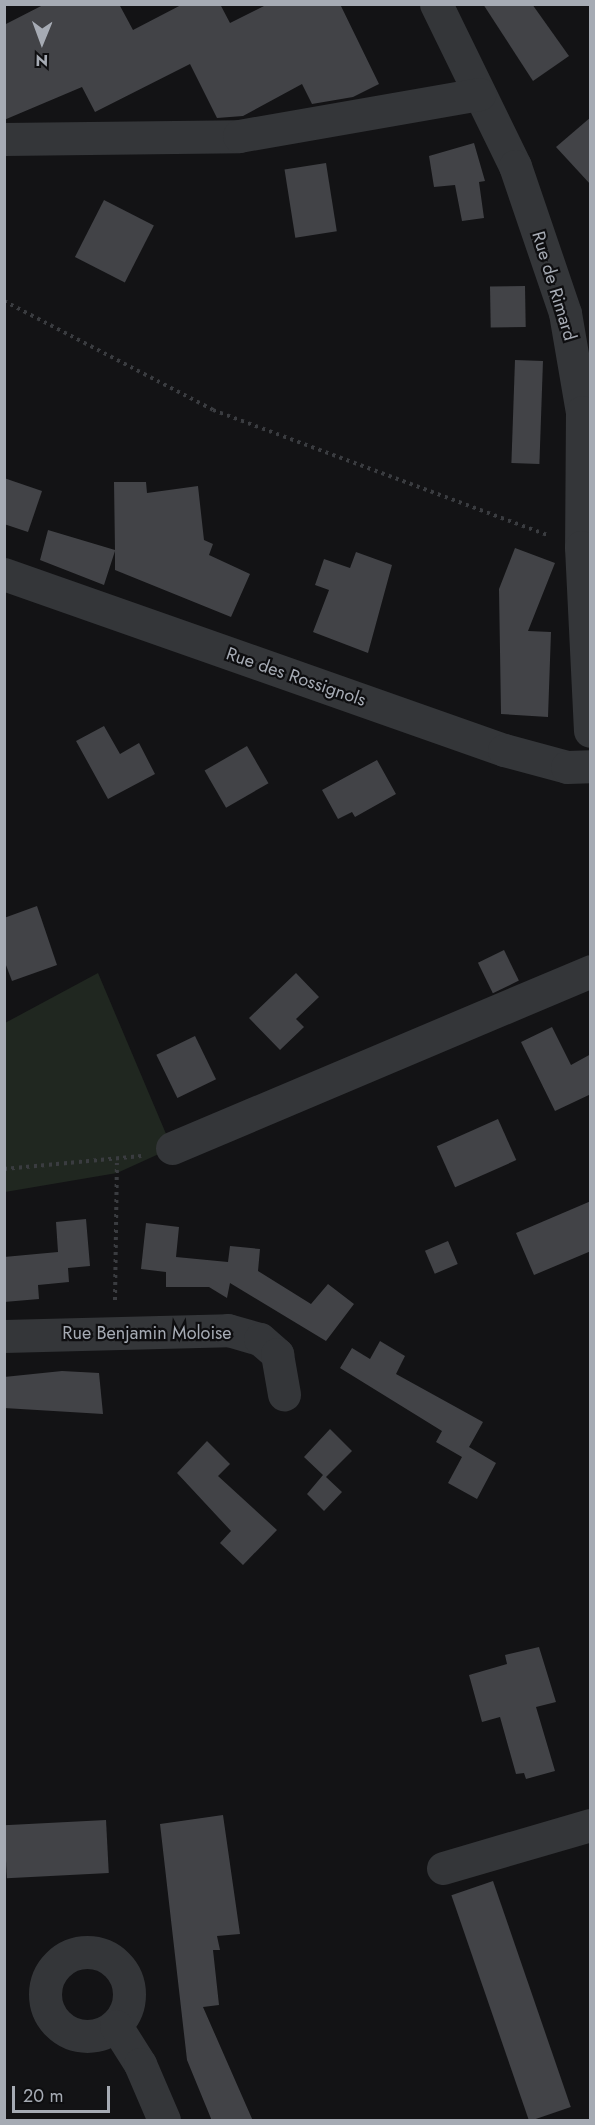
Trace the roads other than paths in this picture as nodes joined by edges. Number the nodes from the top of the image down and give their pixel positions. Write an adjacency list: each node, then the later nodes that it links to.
1 (436, 4): 2 (street, Rue de Rimard)
2 (479, 94): 3 (street); 5 (street, Rue de Rimard)
3 (4, 139)
4 (4, 574): 6 (street, Rue des Rossignols)
5 (591, 731)
6 (591, 766)
7 (591, 971): 8 (street)
8 (172, 1148)
9 (4, 1336): 10 (street, Rue Benjamin Moloise)
10 (284, 1394)
11 (591, 1825): 12 (street)
12 (443, 1868)
13 (116, 2026): 14 (street)
14 (164, 2121)

